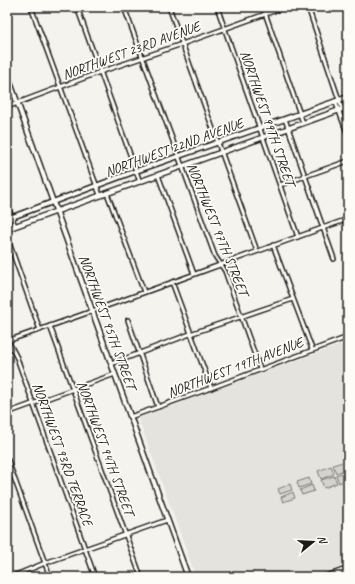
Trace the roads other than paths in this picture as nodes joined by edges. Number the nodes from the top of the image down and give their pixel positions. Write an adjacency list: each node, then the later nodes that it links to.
1 (31, 7): 15 (street)
2 (77, 7): 13 (street)
3 (124, 7): 12 (street, NORTHWEST 97TH STREET)
4 (169, 7): 11 (street)
5 (217, 7): 10 (street, NORTHWEST 99TH STREET)
6 (263, 7): 9 (street)
7 (285, 7): 9 (street, NORTHWEST 23RD AVENUE)
8 (308, 7): 17 (street)
9 (265, 14): 10 (street, NORTHWEST 23RD AVENUE); 22 (street)
10 (224, 28): 11 (street, NORTHWEST 23RD AVENUE); 25 (street, NORTHWEST 99TH STREET)
11 (182, 44): 12 (street, NORTHWEST 23RD AVENUE); 29 (street)
12 (142, 57): 13 (street, NORTHWEST 23RD AVENUE); 31 (street, NORTHWEST 97TH STREET)
13 (100, 72): 15 (street, NORTHWEST 23RD AVENUE); 34 (street)
14 (7, 74): 18 (main road, NORTHWEST 95TH STREET)
15 (61, 87): 18 (street, NORTHWEST 23RD AVENUE); 39 (street)
16 (348, 97): 17 (main road, NORTHWEST 22ND AVENUE)
17 (338, 100): 21 (street); 22 (main road, NORTHWEST 22ND AVENUE)
18 (17, 103): 19 (street, NORTHWEST 23RD AVENUE); 42 (main road, NORTHWEST 95TH STREET)
19 (7, 107)
20 (348, 107): 21 (main road, NORTHWEST 22ND AVENUE)
21 (341, 109): 24 (main road, NORTHWEST 22ND AVENUE); 27 (street)
22 (300, 114): 23 (main road, NORTHWEST 22ND AVENUE); 24 (street)
23 (285, 119): 25 (main road, NORTHWEST 22ND AVENUE); 26 (street)
24 (303, 123): 26 (main road, NORTHWEST 22ND AVENUE)
25 (260, 128): 28 (street, NORTHWEST 99TH STREET); 29 (main road, NORTHWEST 22ND AVENUE)
26 (288, 128): 28 (main road, NORTHWEST 22ND AVENUE); 36 (street)
27 (348, 136)
28 (263, 138): 30 (main road, NORTHWEST 22ND AVENUE); 38 (street, NORTHWEST 99TH STREET)
29 (218, 142): 30 (street); 31 (main road, NORTHWEST 22ND AVENUE)
30 (222, 152): 33 (main road, NORTHWEST 22ND AVENUE); 53 (street)
31 (178, 157): 33 (street, NORTHWEST 97TH STREET); 34 (main road, NORTHWEST 22ND AVENUE)
32 (348, 161): 36 (street)
33 (182, 167): 35 (main road, NORTHWEST 22ND AVENUE); 55 (street, NORTHWEST 97TH STREET)
34 (136, 171): 37 (street); 39 (main road, NORTHWEST 22ND AVENUE)
35 (158, 175): 37 (main road, NORTHWEST 22ND AVENUE); 56 (street)
36 (305, 176): 38 (street); 48 (street)
37 (140, 182): 40 (main road, NORTHWEST 22ND AVENUE)
38 (280, 185): 51 (street, NORTHWEST 99TH STREET)
39 (96, 186): 41 (street); 42 (main road, NORTHWEST 22ND AVENUE)
40 (107, 193): 41 (main road, NORTHWEST 22ND AVENUE); 58 (street)
41 (100, 195): 44 (main road, NORTHWEST 22ND AVENUE)
42 (54, 202): 44 (main road, NORTHWEST 95TH STREET); 45 (main road, NORTHWEST 22ND AVENUE)
43 (7, 204): 45 (street)
44 (57, 211): 47 (main road, NORTHWEST 22ND AVENUE); 60 (main road, NORTHWEST 95TH STREET)
45 (9, 218): 47 (street)
46 (348, 219): 48 (street)
47 (15, 226): 49 (main road, NORTHWEST 22ND AVENUE)
48 (323, 228): 51 (street); 54 (street)
49 (7, 229)
50 (7, 237): 64 (street)
51 (298, 237): 52 (street)
52 (273, 245): 53 (street); 59 (street)
53 (257, 251): 55 (street)
54 (334, 258)
55 (220, 264): 56 (street); 61 (street, NORTHWEST 97TH STREET)
56 (194, 274): 57 (street)
57 (172, 282): 58 (street); 65 (street)
58 (144, 292): 60 (street)
59 (293, 299): 61 (street); 68 (street)
60 (92, 312): 63 (street); 70 (main road, NORTHWEST 95TH STREET)
61 (240, 316): 65 (street); 71 (street, NORTHWEST 97TH STREET)
62 (128, 320): 69 (street)
63 (50, 326): 64 (street); 74 (street, NORTHWEST 94TH STREET)
64 (40, 330): 67 (street)
65 (190, 334): 69 (street); 73 (street)
66 (348, 337): 68 (street, NORTHWEST 19TH AVENUE)
67 (7, 340): 75 (street, NORTHWEST 93RD TERRACE)
68 (312, 349): 71 (street, NORTHWEST 19TH AVENUE)
69 (140, 353): 70 (street); 76 (street)
70 (111, 364): 72 (main road, NORTHWEST 95TH STREET)
71 (260, 369): 73 (street, NORTHWEST 19TH AVENUE)
72 (115, 374): 74 (street); 78 (main road, NORTHWEST 95TH STREET)
73 (211, 388): 76 (street, NORTHWEST 19TH AVENUE)
74 (73, 389): 75 (street); 81 (street, NORTHWEST 94TH STREET)
75 (33, 403): 77 (street); 82 (street, NORTHWEST 93RD TERRACE)
76 (158, 407): 78 (street, NORTHWEST 19TH AVENUE)
77 (7, 412)
78 (130, 417): 80 (main road, NORTHWEST 95TH STREET)
79 (7, 458): 83 (street)
80 (167, 520): 81 (street); 90 (main road, NORTHWEST 95TH STREET)
81 (126, 535): 82 (street); 89 (street, NORTHWEST 94TH STREET)
82 (85, 549): 83 (street); 88 (street, NORTHWEST 93RD TERRACE)
83 (45, 563): 86 (street); 87 (street)
84 (348, 569): 91 (main road)
85 (348, 576): 92 (main road)
86 (11, 577)
87 (50, 577)
88 (95, 577)
89 (141, 577)
90 (188, 577)
91 (325, 577)
92 (344, 577)

